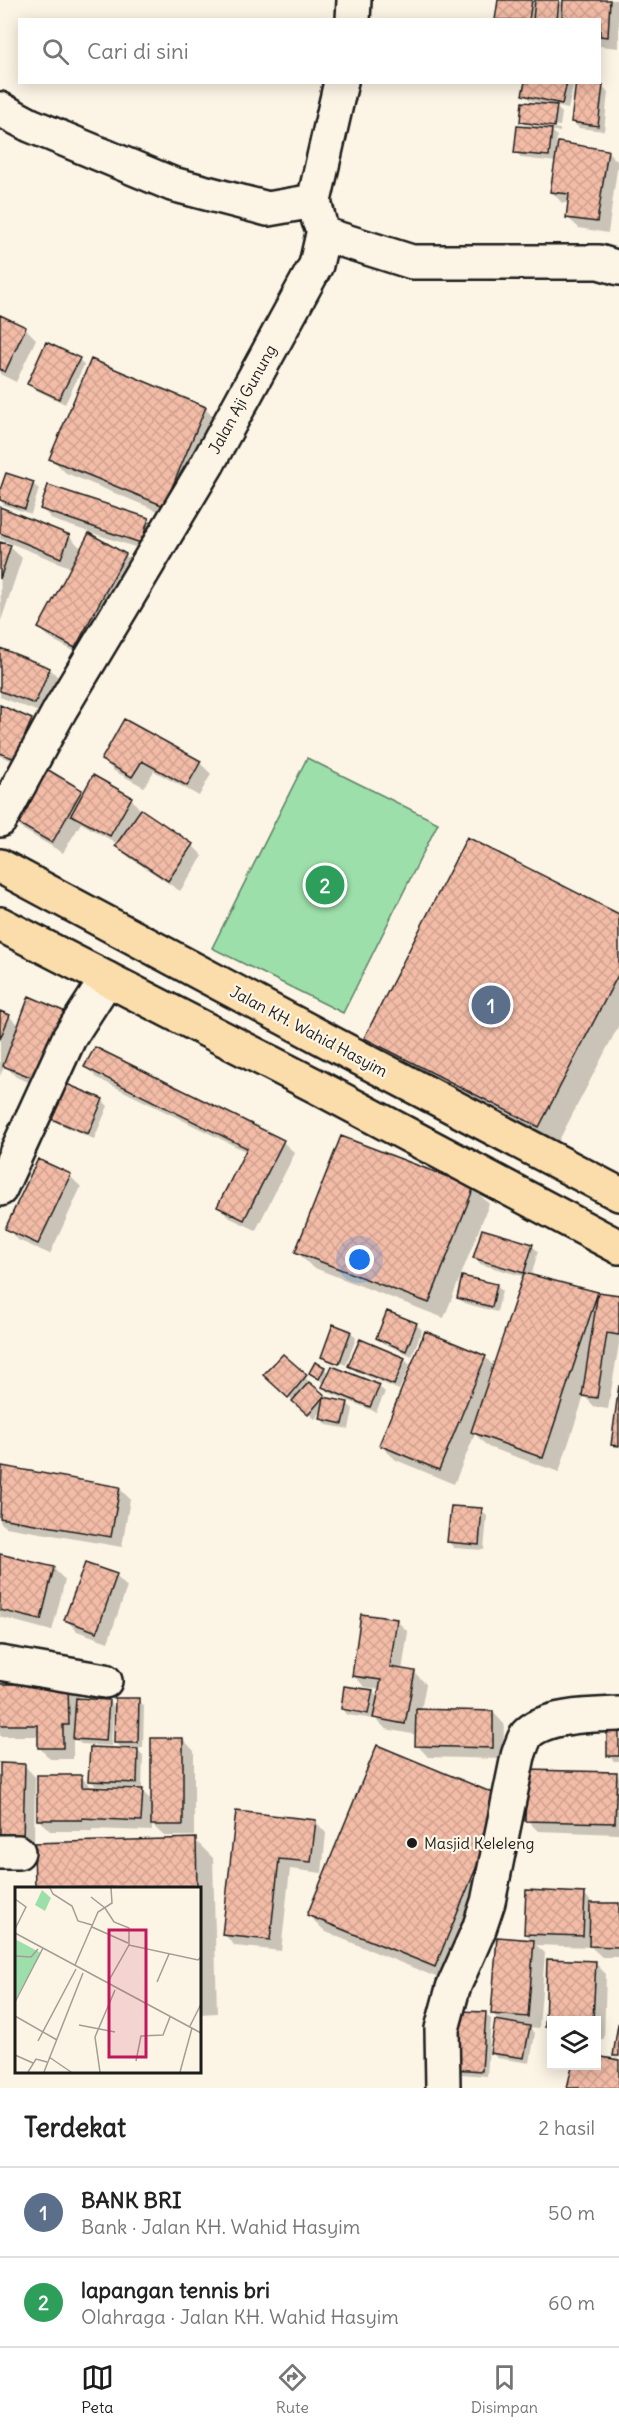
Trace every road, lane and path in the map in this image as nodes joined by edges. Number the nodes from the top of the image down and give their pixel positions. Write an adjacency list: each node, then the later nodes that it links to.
1 (354, 0): 2 (street)
2 (353, 18)
3 (341, 84): 5 (street)
4 (0, 109): 5 (street)
5 (314, 201): 6 (street)
6 (323, 234): 7 (street); 8 (street, Jalan Aji Gunung)
7 (619, 268)
8 (0, 820)
9 (0, 866): 12 (highway, Jalan KH. Wahid Hasyim)
10 (0, 924): 11 (highway)
11 (107, 979): 13 (highway); 14 (street)
12 (337, 1046): 13 (highway); 15 (highway, Jalan KH. Wahid Hasyim)
13 (314, 1085): 16 (highway)
14 (0, 1189)
15 (619, 1194)
16 (619, 1246)
17 (0, 1664): 18 (street)
18 (105, 1681)
19 (619, 1714): 20 (street)
20 (442, 2088)

